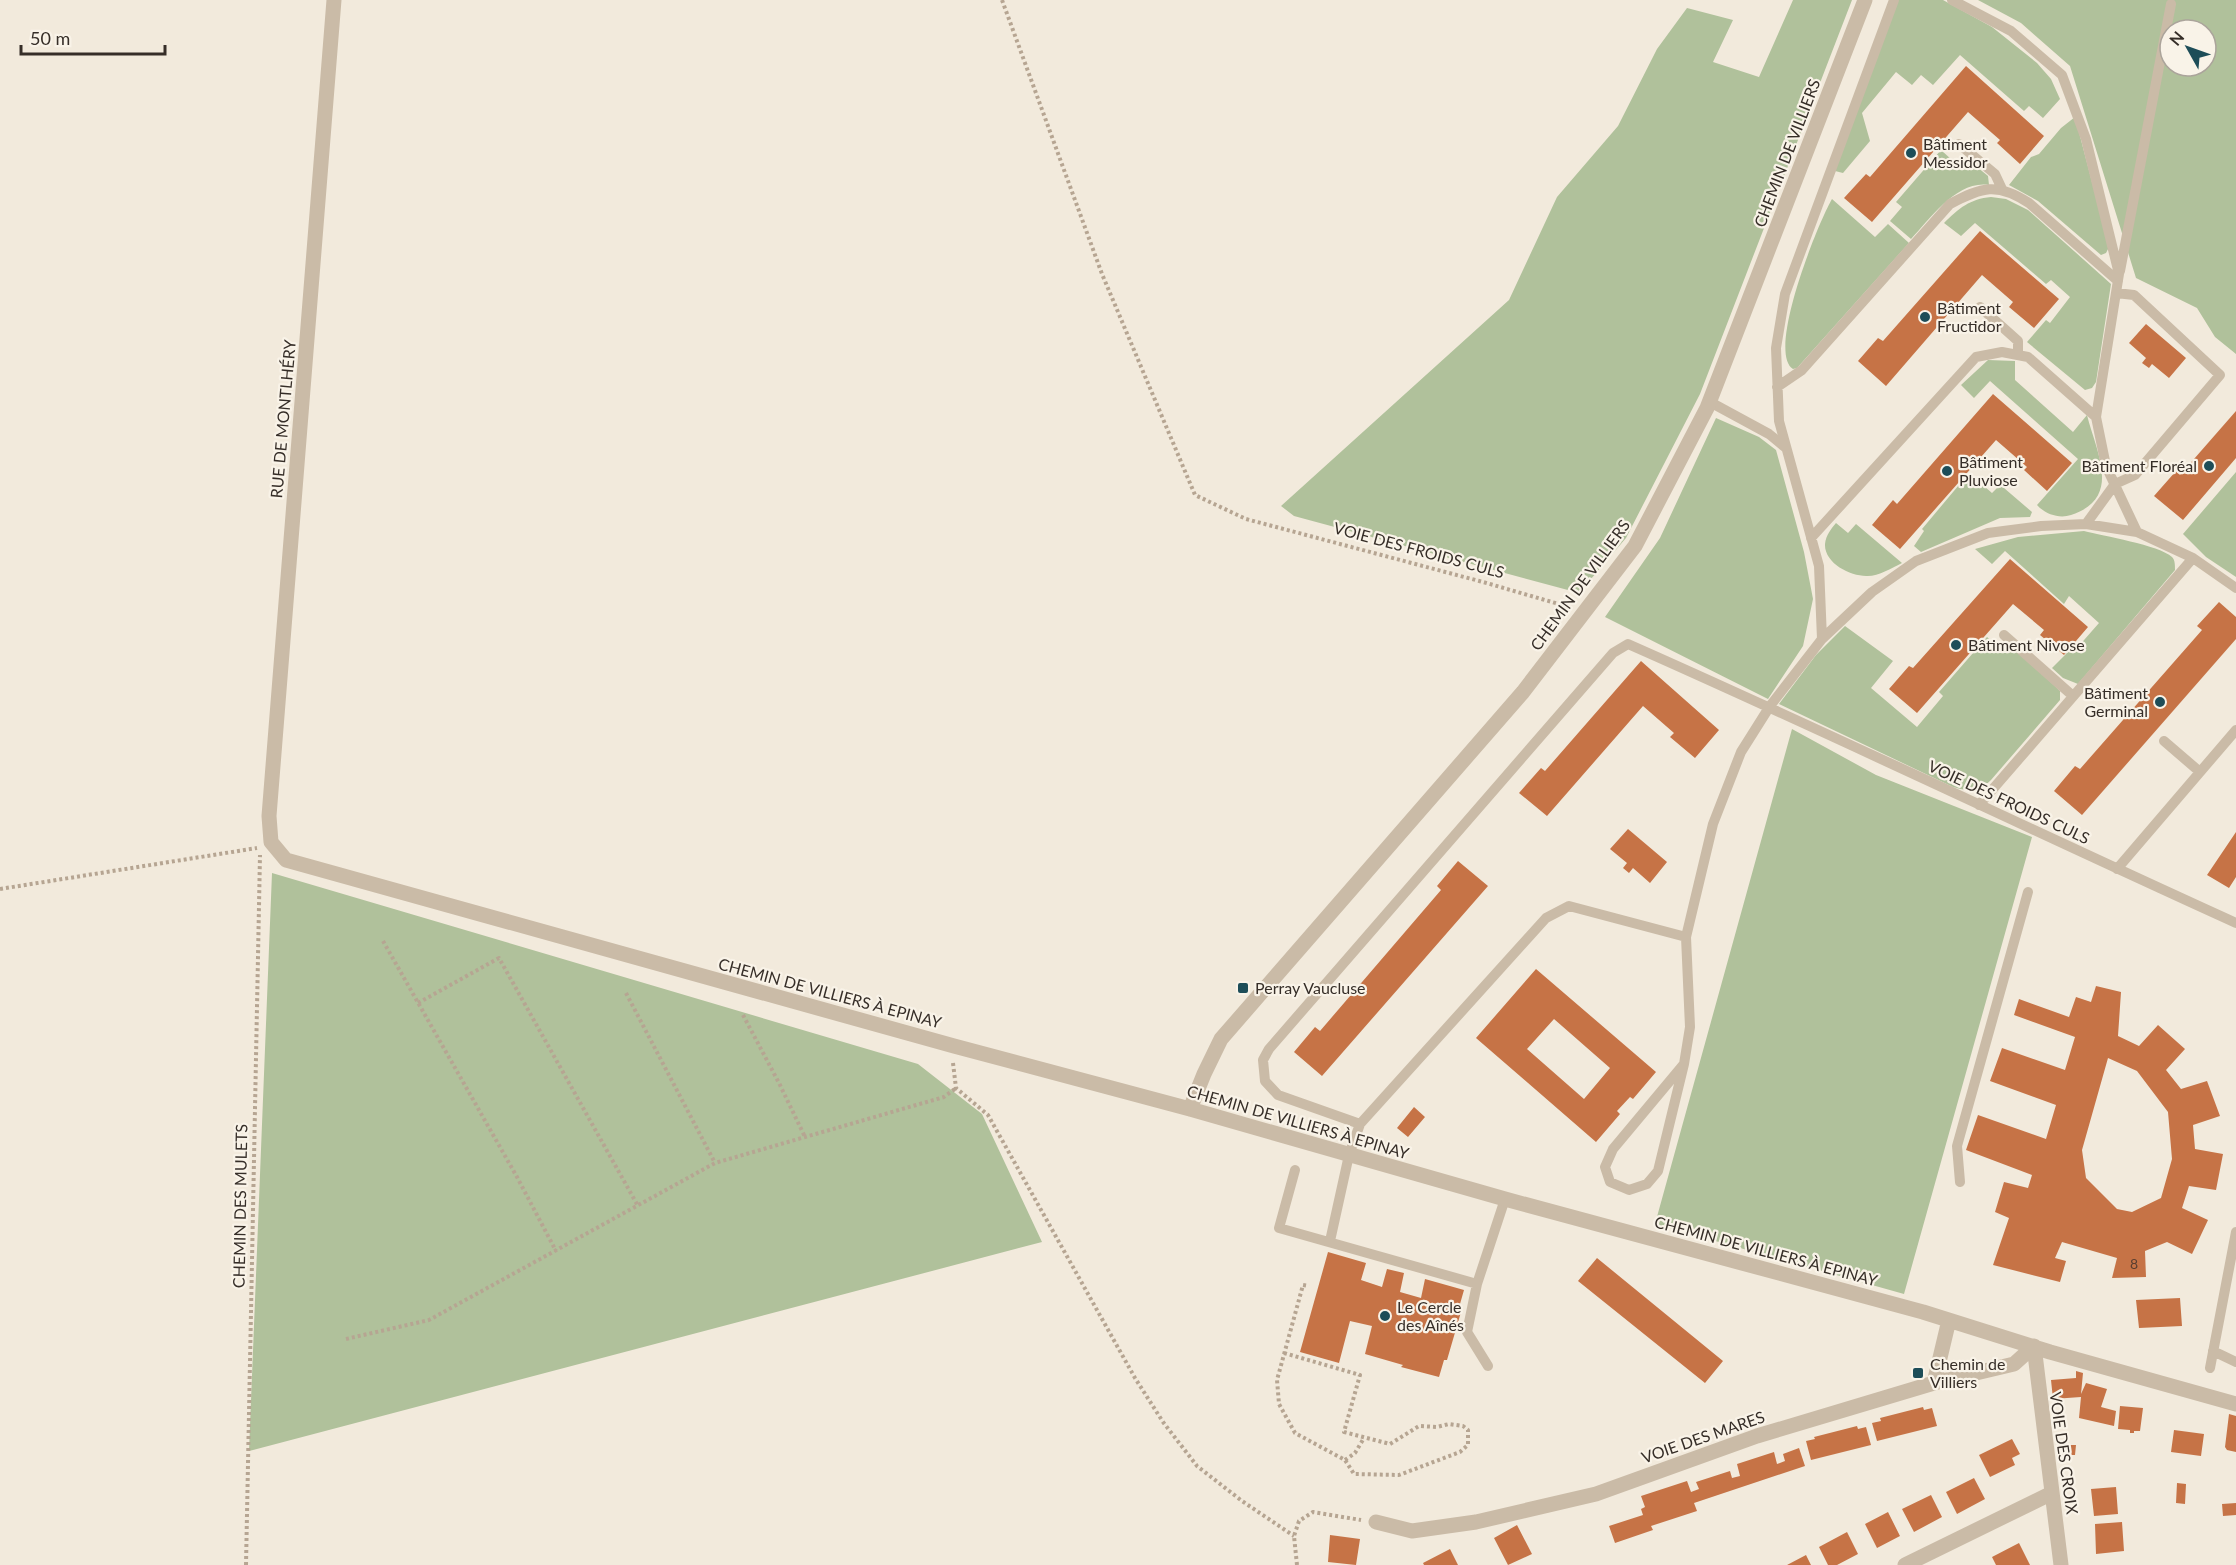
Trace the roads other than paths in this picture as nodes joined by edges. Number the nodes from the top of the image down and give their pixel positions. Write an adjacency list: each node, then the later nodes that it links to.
1 (334, 0): 30 (street, RUE DE MONTLHÉRY)
2 (1865, 0): 13 (street, CHEMIN DE VILLIERS)
3 (1894, 0): 12 (lane)
4 (1952, 0): 8 (lane)
5 (2171, 4): 8 (lane)
6 (1959, 144): 7 (lane)
7 (2002, 189): 8 (lane); 12 (lane)
8 (2119, 277): 9 (lane)
9 (2116, 293): 14 (lane); 16 (lane)
10 (1980, 308): 11 (lane)
11 (2019, 355): 14 (lane); 19 (lane)
12 (1777, 387): 15 (lane)
13 (1710, 402): 15 (lane); 36 (street, CHEMIN DE VILLIERS)
14 (2097, 417): 16 (lane)
15 (1786, 448): 19 (lane)
16 (2115, 484): 17 (lane); 18 (lane)
17 (2086, 524): 18 (lane); 23 (lane)
18 (2138, 532): 20 (lane)
19 (1811, 538): 23 (lane)
20 (2193, 558): 21 (lane); 24 (lane)
21 (2236, 588)
22 (2004, 635): 24 (lane)
23 (1822, 639): 25 (lane)
24 (2073, 696): 29 (lane)
25 (1770, 706): 29 (lane, VOIE DES FROIDS CULS); 34 (lane); 37 (lane, VOIE DES FROIDS CULS)
26 (2236, 730): 28 (lane)
27 (2164, 741): 28 (lane)
28 (2200, 772): 31 (lane)
29 (1979, 805): 31 (lane, VOIE DES FROIDS CULS)
30 (265, 845): 36 (street, CHEMIN DE VILLIERS À EPINAY)
31 (2117, 869): 33 (lane, VOIE DES FROIDS CULS)
32 (2028, 892): 40 (lane)
33 (2236, 923)
34 (1686, 936): 35 (lane); 37 (lane)
35 (1684, 1064): 35 (lane)
36 (1190, 1109): 38 (street, CHEMIN DE VILLIERS À EPINAY)
37 (1360, 1124): 38 (lane)
38 (1349, 1155): 41 (street, CHEMIN DE VILLIERS À EPINAY); 43 (lane)
39 (1295, 1170): 43 (lane)
40 (1960, 1182)
41 (1505, 1199): 44 (lane); 45 (street, CHEMIN DE VILLIERS À EPINAY)
42 (2236, 1232): 47 (lane)
43 (1330, 1241): 44 (lane)
44 (1477, 1284): 49 (lane)
45 (1949, 1320): 46 (street, CHEMIN DE VILLIERS À EPINAY); 51 (street)
46 (2034, 1346): 51 (street, VOIE DES MARES); 52 (street, CHEMIN DE VILLIERS À EPINAY); 53 (street, VOIE DES CROIX)
47 (2212, 1351): 48 (lane); 50 (lane)
48 (2236, 1362)
49 (1488, 1366)
50 (2210, 1368)
51 (1934, 1383): 54 (street, VOIE DES MARES)
52 (2236, 1404)
53 (2052, 1493): 55 (street); 56 (street, VOIE DES CROIX)
54 (1376, 1522)
55 (1905, 1565)
56 (2061, 1565)

